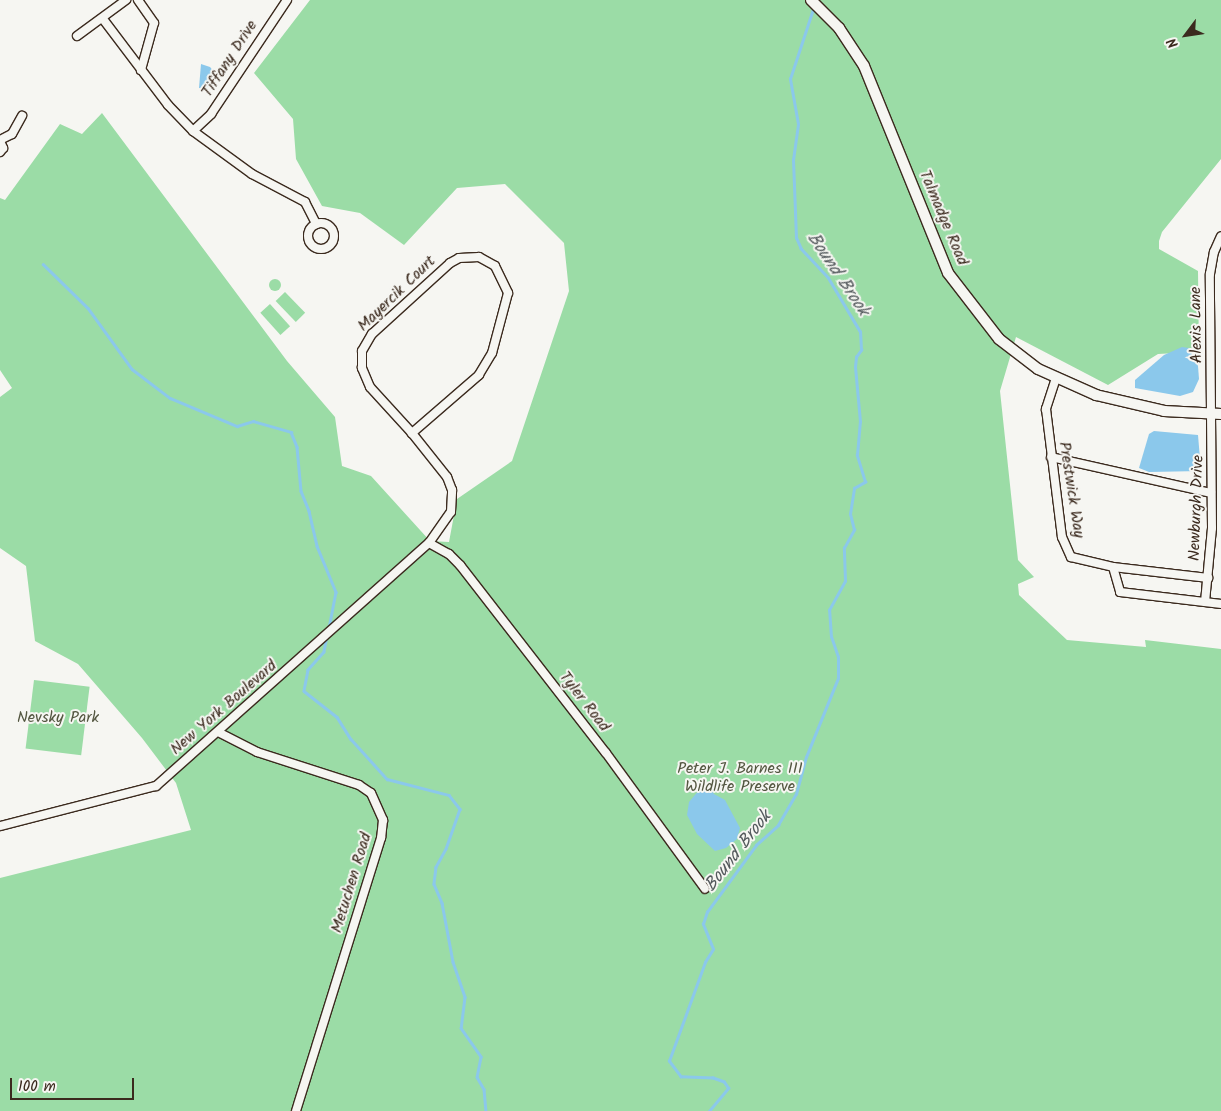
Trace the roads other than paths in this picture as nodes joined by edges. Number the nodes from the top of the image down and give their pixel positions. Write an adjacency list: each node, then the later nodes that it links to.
1 (126, 0): 5 (street)
2 (138, 0): 7 (street)
3 (287, 0): 9 (street, Tiffany Drive)
4 (811, 0): 14 (street, Talmadge Road)
5 (103, 18): 6 (street); 7 (street)
6 (77, 36)
7 (141, 70): 9 (street)
8 (22, 116): 10 (street)
9 (193, 131): 12 (street)
10 (0, 141): 11 (street)
11 (0, 152)
12 (316, 224)
13 (1221, 236): 15 (street, Alexis Lane)
14 (1056, 378): 15 (street, Talmadge Road); 17 (street, Prestwick Way)
15 (1217, 414): 18 (street, Newburgh Drive)
16 (412, 433): 16 (street, Mayercik Court); 21 (street, Mayercik Court)
17 (1051, 457): 18 (street); 22 (street, Prestwick Way)
18 (1211, 492): 19 (street, Newburgh Drive)
19 (1212, 528): 20 (street); 23 (street, Newburgh Drive)
20 (1221, 528)
21 (429, 542): 26 (street, New York Boulevard); 28 (street, Tyler Road)
22 (1113, 567): 23 (street); 24 (street)
23 (1208, 578): 24 (street, Newburgh Drive)
24 (1205, 602): 25 (street)
25 (1221, 604)
26 (218, 732): 27 (street, New York Boulevard); 29 (street, Metuchen Road)
27 (0, 826)
28 (705, 889)
29 (296, 1111)

